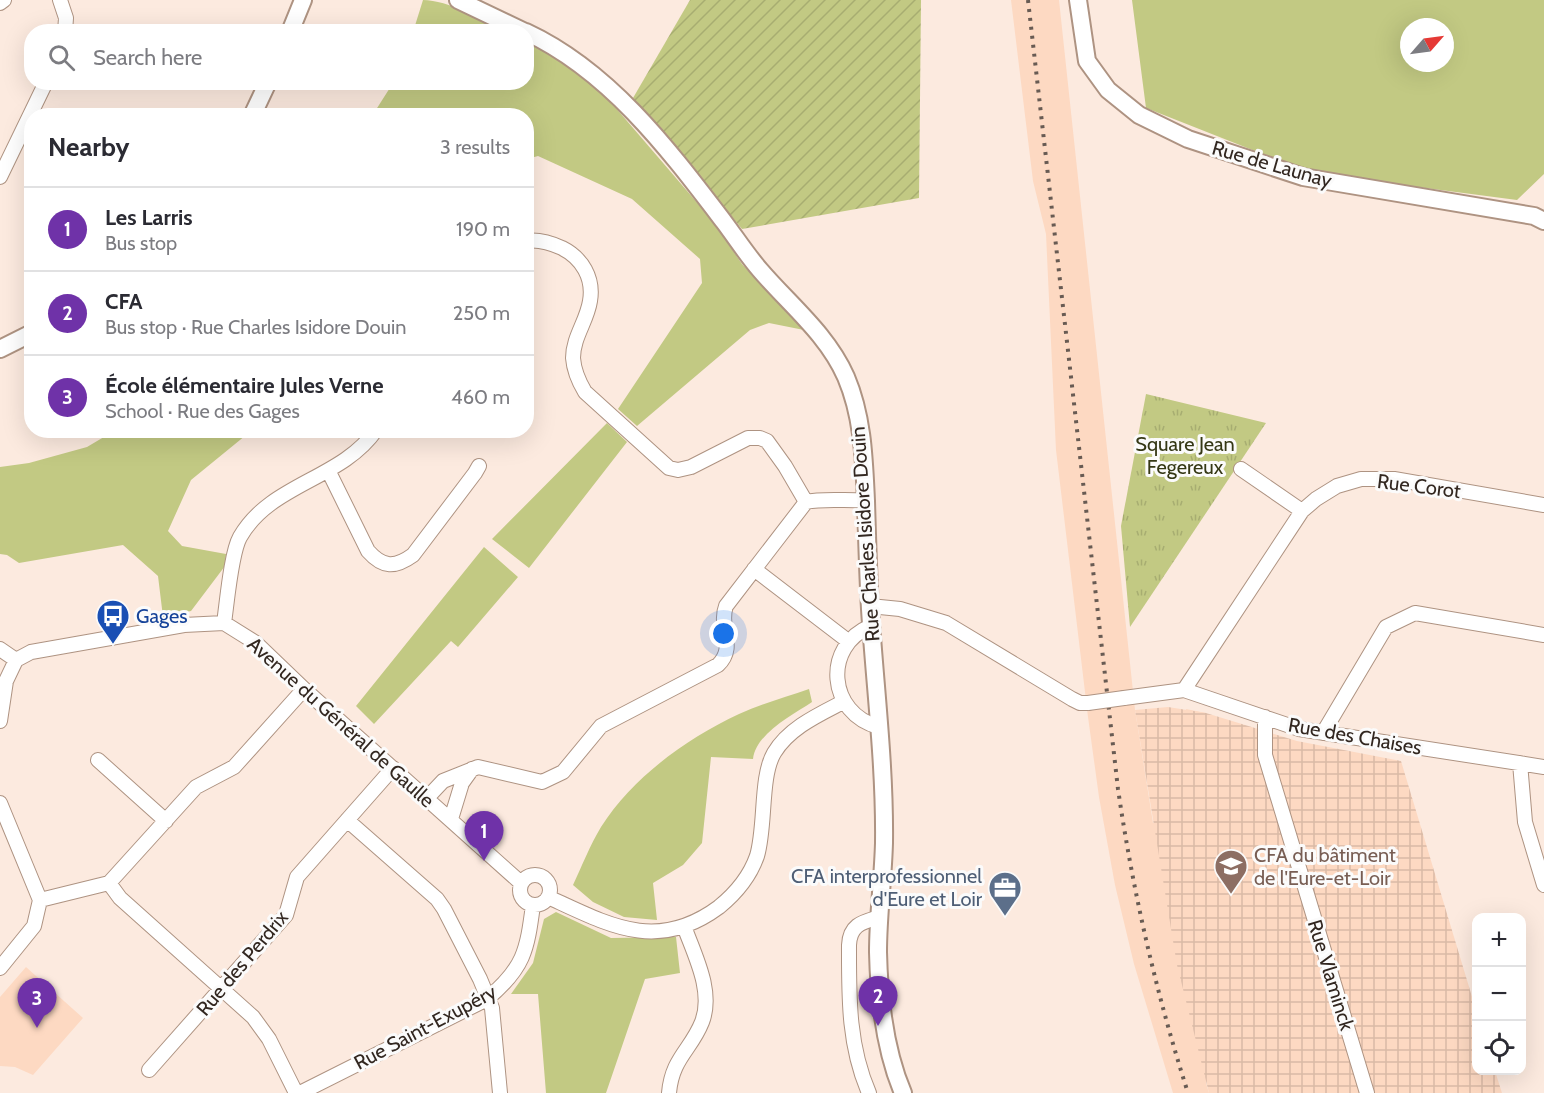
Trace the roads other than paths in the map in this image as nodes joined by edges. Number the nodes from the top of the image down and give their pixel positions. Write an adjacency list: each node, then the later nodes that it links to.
1 (4, 0): 6 (street)
2 (60, 0): 7 (street)
3 (303, 0): 8 (street)
4 (458, 0): 9 (street, Rue Charles Isidore Douin)
5 (1078, 0): 17 (street, Rue de Launay)
6 (0, 3)
7 (66, 24)
8 (293, 24)
9 (509, 24)
10 (534, 36): 25 (street, Rue Charles Isidore Douin)
11 (42, 90): 13 (street)
12 (264, 90): 14 (street)
13 (33, 108)
14 (256, 108)
15 (24, 127): 16 (street)
16 (0, 177)
17 (1544, 221)
18 (534, 240): 26 (street)
19 (24, 337): 20 (street)
20 (0, 349)
21 (369, 438): 24 (street)
22 (479, 466): 24 (street)
23 (1241, 469): 28 (street)
24 (329, 472): 31 (street)
25 (866, 500): 26 (street); 30 (street, Rue Charles Isidore Douin)
26 (806, 502): 29 (street)
27 (1544, 505): 28 (street, Rue Corot)
28 (1302, 512): 38 (street, Rue Corot)
29 (754, 568): 34 (street); 48 (street)
30 (870, 606): 32 (street, Rue Charles Isidore Douin); 38 (street, Rue des Chaises, bridge)
31 (224, 623): 36 (street); 37 (street, Avenue du Général de Gaulle)
32 (871, 626): 34 (street); 42 (street, Rue Charles Isidore Douin)
33 (1544, 635): 43 (street)
34 (848, 641): 39 (street)
35 (0, 649): 36 (street)
36 (16, 660): 41 (street)
37 (304, 689): 47 (street, Avenue du Général de Gaulle); 53 (street)
38 (1184, 690): 40 (street, Rue des Chaises)
39 (843, 702): 42 (street); 61 (street)
40 (1265, 717): 43 (street, Rue des Chaises); 71 (street, Rue Vlaminck)
41 (0, 721)
42 (879, 727): 60 (street, Rue Charles Isidore Douin)
43 (1323, 733): 45 (street, Rue des Chaises)
44 (98, 760): 53 (street)
45 (1520, 763): 46 (street, Rue des Chaises); 56 (street)
46 (1544, 766)
47 (393, 768): 49 (street, Avenue du Général de Gaulle); 52 (street, Rue des Perdrix)
48 (472, 769): 49 (street); 51 (street)
49 (427, 798): 51 (street, Avenue du Général de Gaulle)
50 (0, 803): 58 (street)
51 (451, 819): 55 (street, Avenue du Général de Gaulle)
52 (347, 820): 63 (street, Rue des Perdrix); 64 (street)
53 (166, 821): 54 (street)
54 (109, 883): 58 (street); 63 (street)
55 (521, 883): 57 (street); 59 (street)
56 (1544, 885)
57 (548, 897): 59 (street); 61 (street)
58 (40, 900): 62 (street)
59 (533, 905): 64 (street, Rue Saint-Exupéry)
60 (880, 916): 69 (street); 70 (street, Rue Charles Isidore Douin)
61 (684, 926): 68 (street)
62 (0, 968)
63 (221, 988): 65 (street, Rue des Perdrix); 66 (street)
64 (487, 999): 66 (street, Rue Saint-Exupéry); 67 (street)
65 (150, 1070)
66 (298, 1093)
67 (500, 1093)
68 (669, 1093)
69 (869, 1093)
70 (903, 1093)
71 (1367, 1093)

